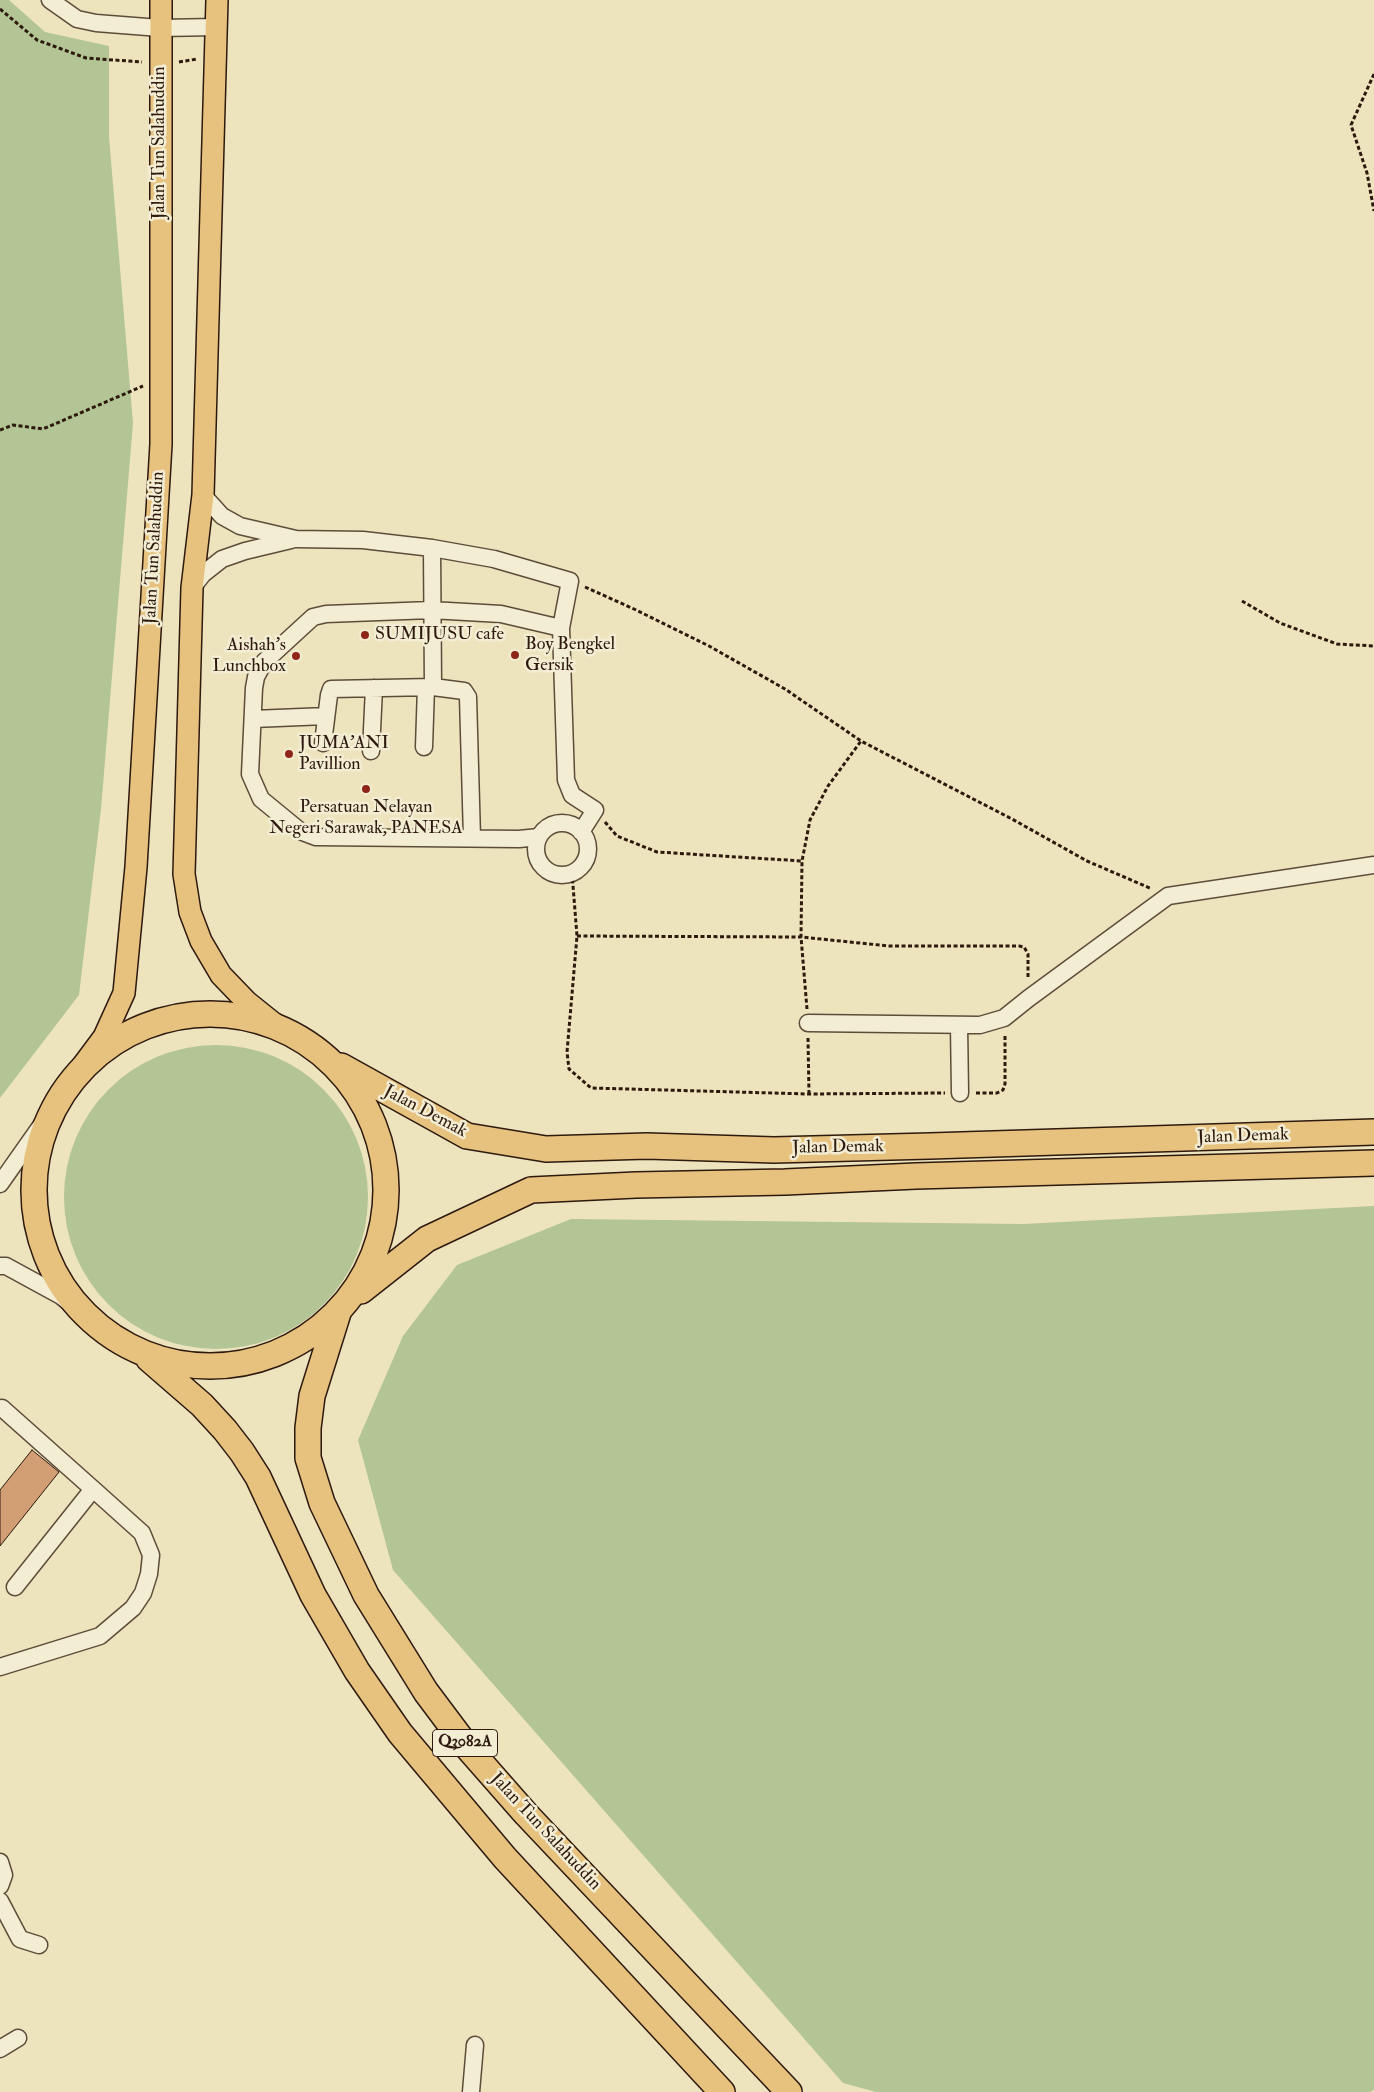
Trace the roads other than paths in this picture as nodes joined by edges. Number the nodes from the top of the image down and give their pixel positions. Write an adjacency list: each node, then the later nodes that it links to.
1 (50, 0): 5 (street)
2 (161, 0): 5 (main road, Jalan Tun Salahuddin)
3 (217, 0): 4 (main road)
4 (217, 27): 5 (street); 6 (main road)
5 (160, 28): 27 (main road, Jalan Tun Salahuddin)
6 (203, 494): 7 (street); 9 (main road)
7 (296, 539): 8 (street); 9 (street)
8 (432, 548): 10 (street); 11 (street)
9 (192, 588): 25 (main road)
10 (431, 610): 11 (street); 12 (street); 15 (street)
11 (561, 628): 19 (street)
12 (429, 687): 13 (street); 17 (street); 21 (street)
13 (374, 688): 14 (street); 18 (street)
14 (326, 716): 15 (street); 16 (street)
15 (253, 719): 21 (street)
16 (322, 743)
17 (424, 747)
18 (371, 751)
19 (581, 832): 20 (street); 20 (street)
20 (539, 837): 21 (street)
21 (472, 838)
22 (1374, 864): 24 (street)
23 (808, 1023): 24 (street)
24 (959, 1025): 28 (street)
25 (282, 1030): 26 (highway); 27 (highway)
26 (323, 1056): 30 (highway, Jalan Demak); 34 (highway)
27 (72, 1080): 29 (highway)
28 (960, 1093)
29 (57, 1103): 32 (street); 35 (highway)
30 (1374, 1132)
31 (1374, 1163): 34 (highway, Jalan Demak)
32 (0, 1184)
33 (0, 1266): 35 (street)
34 (342, 1308): 36 (highway); 50 (highway, Jalan Tun Salahuddin / Q3082A)
35 (102, 1328): 36 (highway)
36 (138, 1350): 49 (highway)
37 (2, 1408): 38 (street)
38 (93, 1490): 39 (street); 40 (street)
39 (15, 1587)
40 (0, 1667)
41 (0, 1862): 42 (street)
42 (0, 1886)
43 (0, 1901): 44 (street)
44 (39, 1945)
45 (18, 2038): 47 (street)
46 (475, 2044): 48 (street)
47 (0, 2049)
48 (471, 2092)
49 (722, 2092)
50 (789, 2092)

